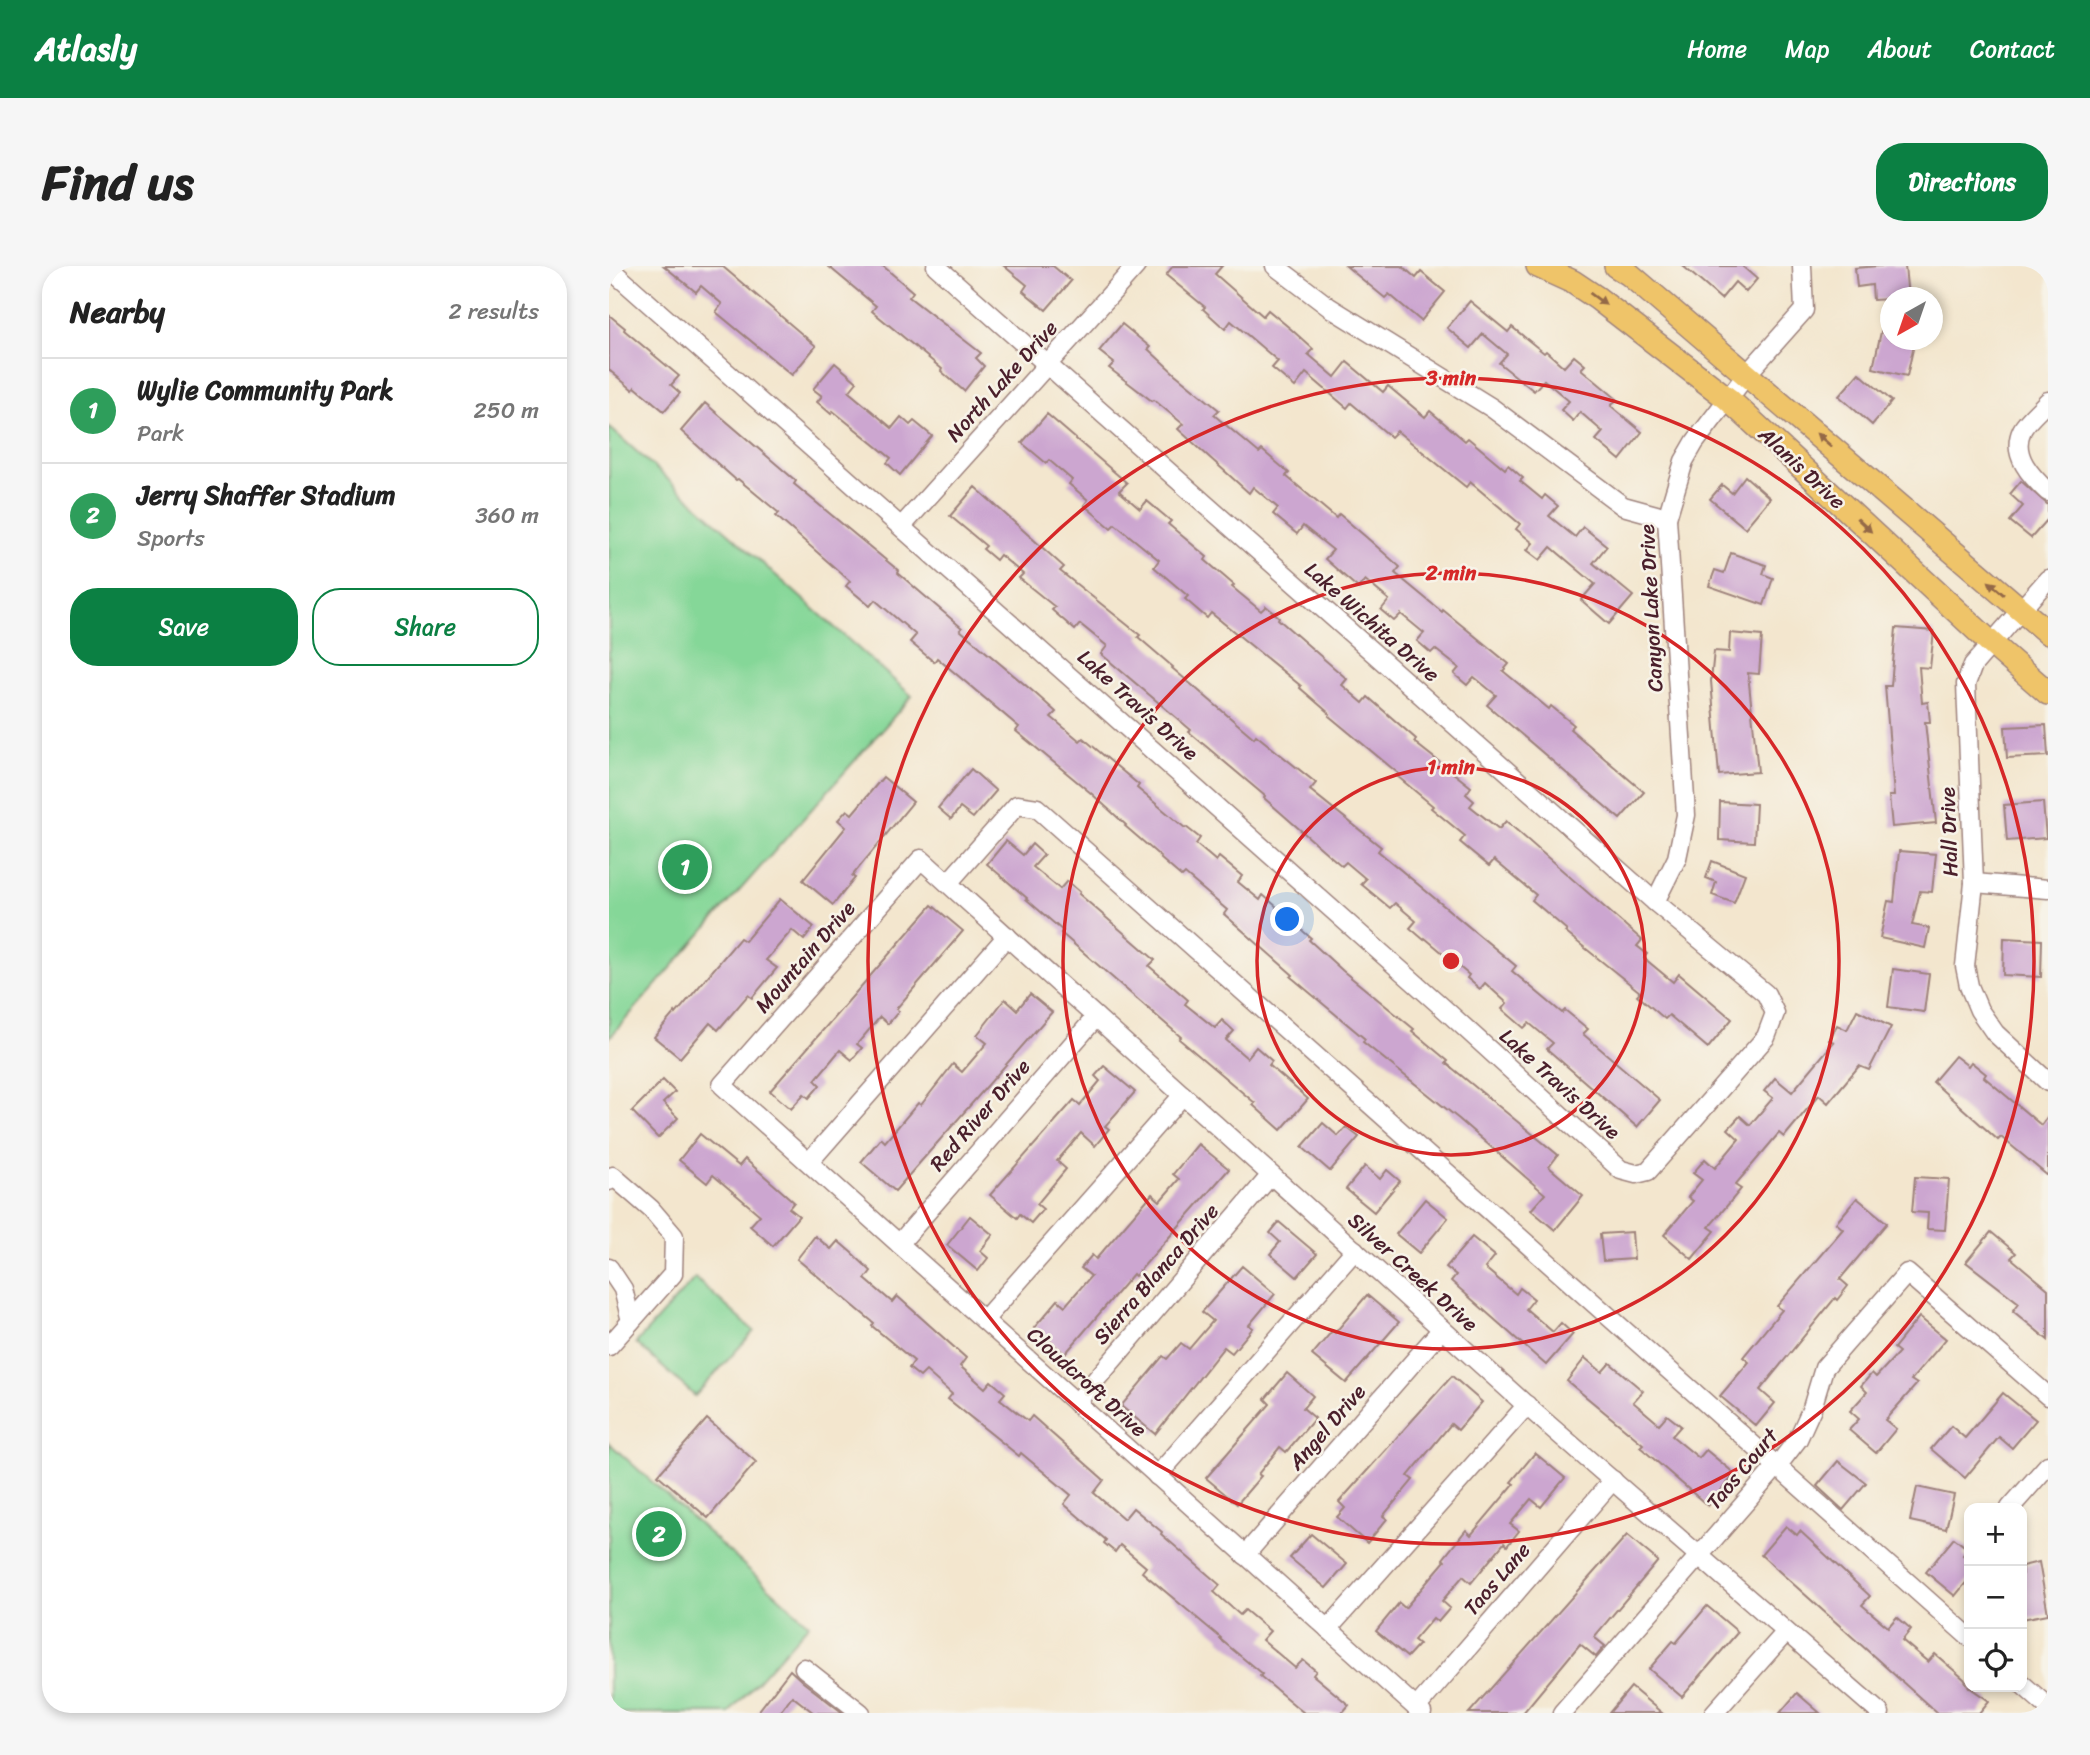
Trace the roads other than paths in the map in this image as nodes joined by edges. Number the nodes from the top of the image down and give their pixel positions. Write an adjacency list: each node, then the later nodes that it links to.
1 (936, 266): 8 (street, Lake Wichita Drive)
2 (1136, 266): 8 (street, North Lake Drive)
3 (1275, 266): 13 (street)
4 (1538, 266): 10 (main road, Alanis Drive, one-way to 10)
5 (1616, 266): 9 (main road, Alanis Drive)
6 (1803, 266): 9 (street, Canyon Lake Drive)
7 (609, 268): 14 (street, Lake Travis Drive)
8 (1047, 365): 14 (street, North Lake Drive); 24 (street, Lake Wichita Drive)
9 (1747, 374): 10 (street, Canyon Lake Drive); 16 (main road, Alanis Drive, one-way to 9)
10 (1728, 400): 13 (street, Canyon Lake Drive); 18 (main road, Alanis Drive, one-way to 18)
11 (2048, 401): 12 (street)
12 (2048, 492)
13 (1667, 518): 24 (street, Canyon Lake Drive)
14 (902, 526): 26 (street, Lake Travis Drive)
15 (2048, 579): 16 (street, Hall Drive)
16 (2021, 610): 17 (main road, Alanis Drive); 18 (street, Hall Drive)
17 (2048, 633)
18 (1992, 644): 19 (main road, Alanis Drive); 22 (street, Hall Drive)
19 (2048, 693)
20 (921, 859): 21 (street, Silver Creek Drive); 29 (street, Mountain Drive)
21 (948, 883): 25 (street, Silver Creek Drive); 44 (street)
22 (1975, 883): 23 (street); 28 (street, Hall Drive)
23 (2048, 889)
24 (1655, 902): 26 (street, Lake Wichita Drive)
25 (1007, 936): 27 (street, Silver Creek Drive); 31 (street)
26 (1775, 1013)
27 (1096, 1017): 30 (street, Silver Creek Drive); 34 (street, Red River Drive)
28 (2048, 1082)
29 (722, 1085): 31 (street, Cloudcroft Drive)
30 (1183, 1095): 32 (street, Silver Creek Drive); 38 (street)
31 (809, 1163): 34 (street, Cloudcroft Drive)
32 (1271, 1175): 35 (street, Silver Creek Drive); 42 (street, Sierra Blanca Drive)
33 (609, 1181): 37 (street)
34 (899, 1244): 38 (street, Cloudcroft Drive)
35 (1355, 1250): 39 (street, Silver Creek Drive); 46 (street)
36 (609, 1268): 37 (street)
37 (631, 1321): 40 (street)
38 (984, 1321): 42 (street, Cloudcroft Drive)
39 (1442, 1329): 43 (street, Silver Creek Drive); 50 (street, Angel Drive)
40 (609, 1346)
41 (2048, 1396): 44 (street, Taos Court)
42 (1076, 1403): 46 (street, Cloudcroft Drive)
43 (1527, 1405): 47 (street, Silver Creek Drive); 51 (street)
44 (1778, 1465): 49 (street, Taos Court); 53 (street)
45 (2048, 1465): 48 (street)
46 (1157, 1476): 50 (street, Cloudcroft Drive)
47 (1613, 1480): 49 (street, Silver Creek Drive); 57 (street, Taos Lane)
48 (2014, 1503)
49 (1699, 1553): 52 (street, Silver Creek Drive); 60 (street, Taos Court)
50 (1245, 1555): 51 (street, Cloudcroft Drive)
51 (1328, 1629): 57 (street, Cloudcroft Drive)
52 (1786, 1632): 58 (street, Silver Creek Drive); 61 (street)
53 (1964, 1632)
54 (804, 1668): 59 (street)
55 (2027, 1688): 56 (street)
56 (2048, 1707)
57 (1419, 1711)
58 (1875, 1712)
59 (861, 1713)
60 (1562, 1713)
61 (1714, 1713)

